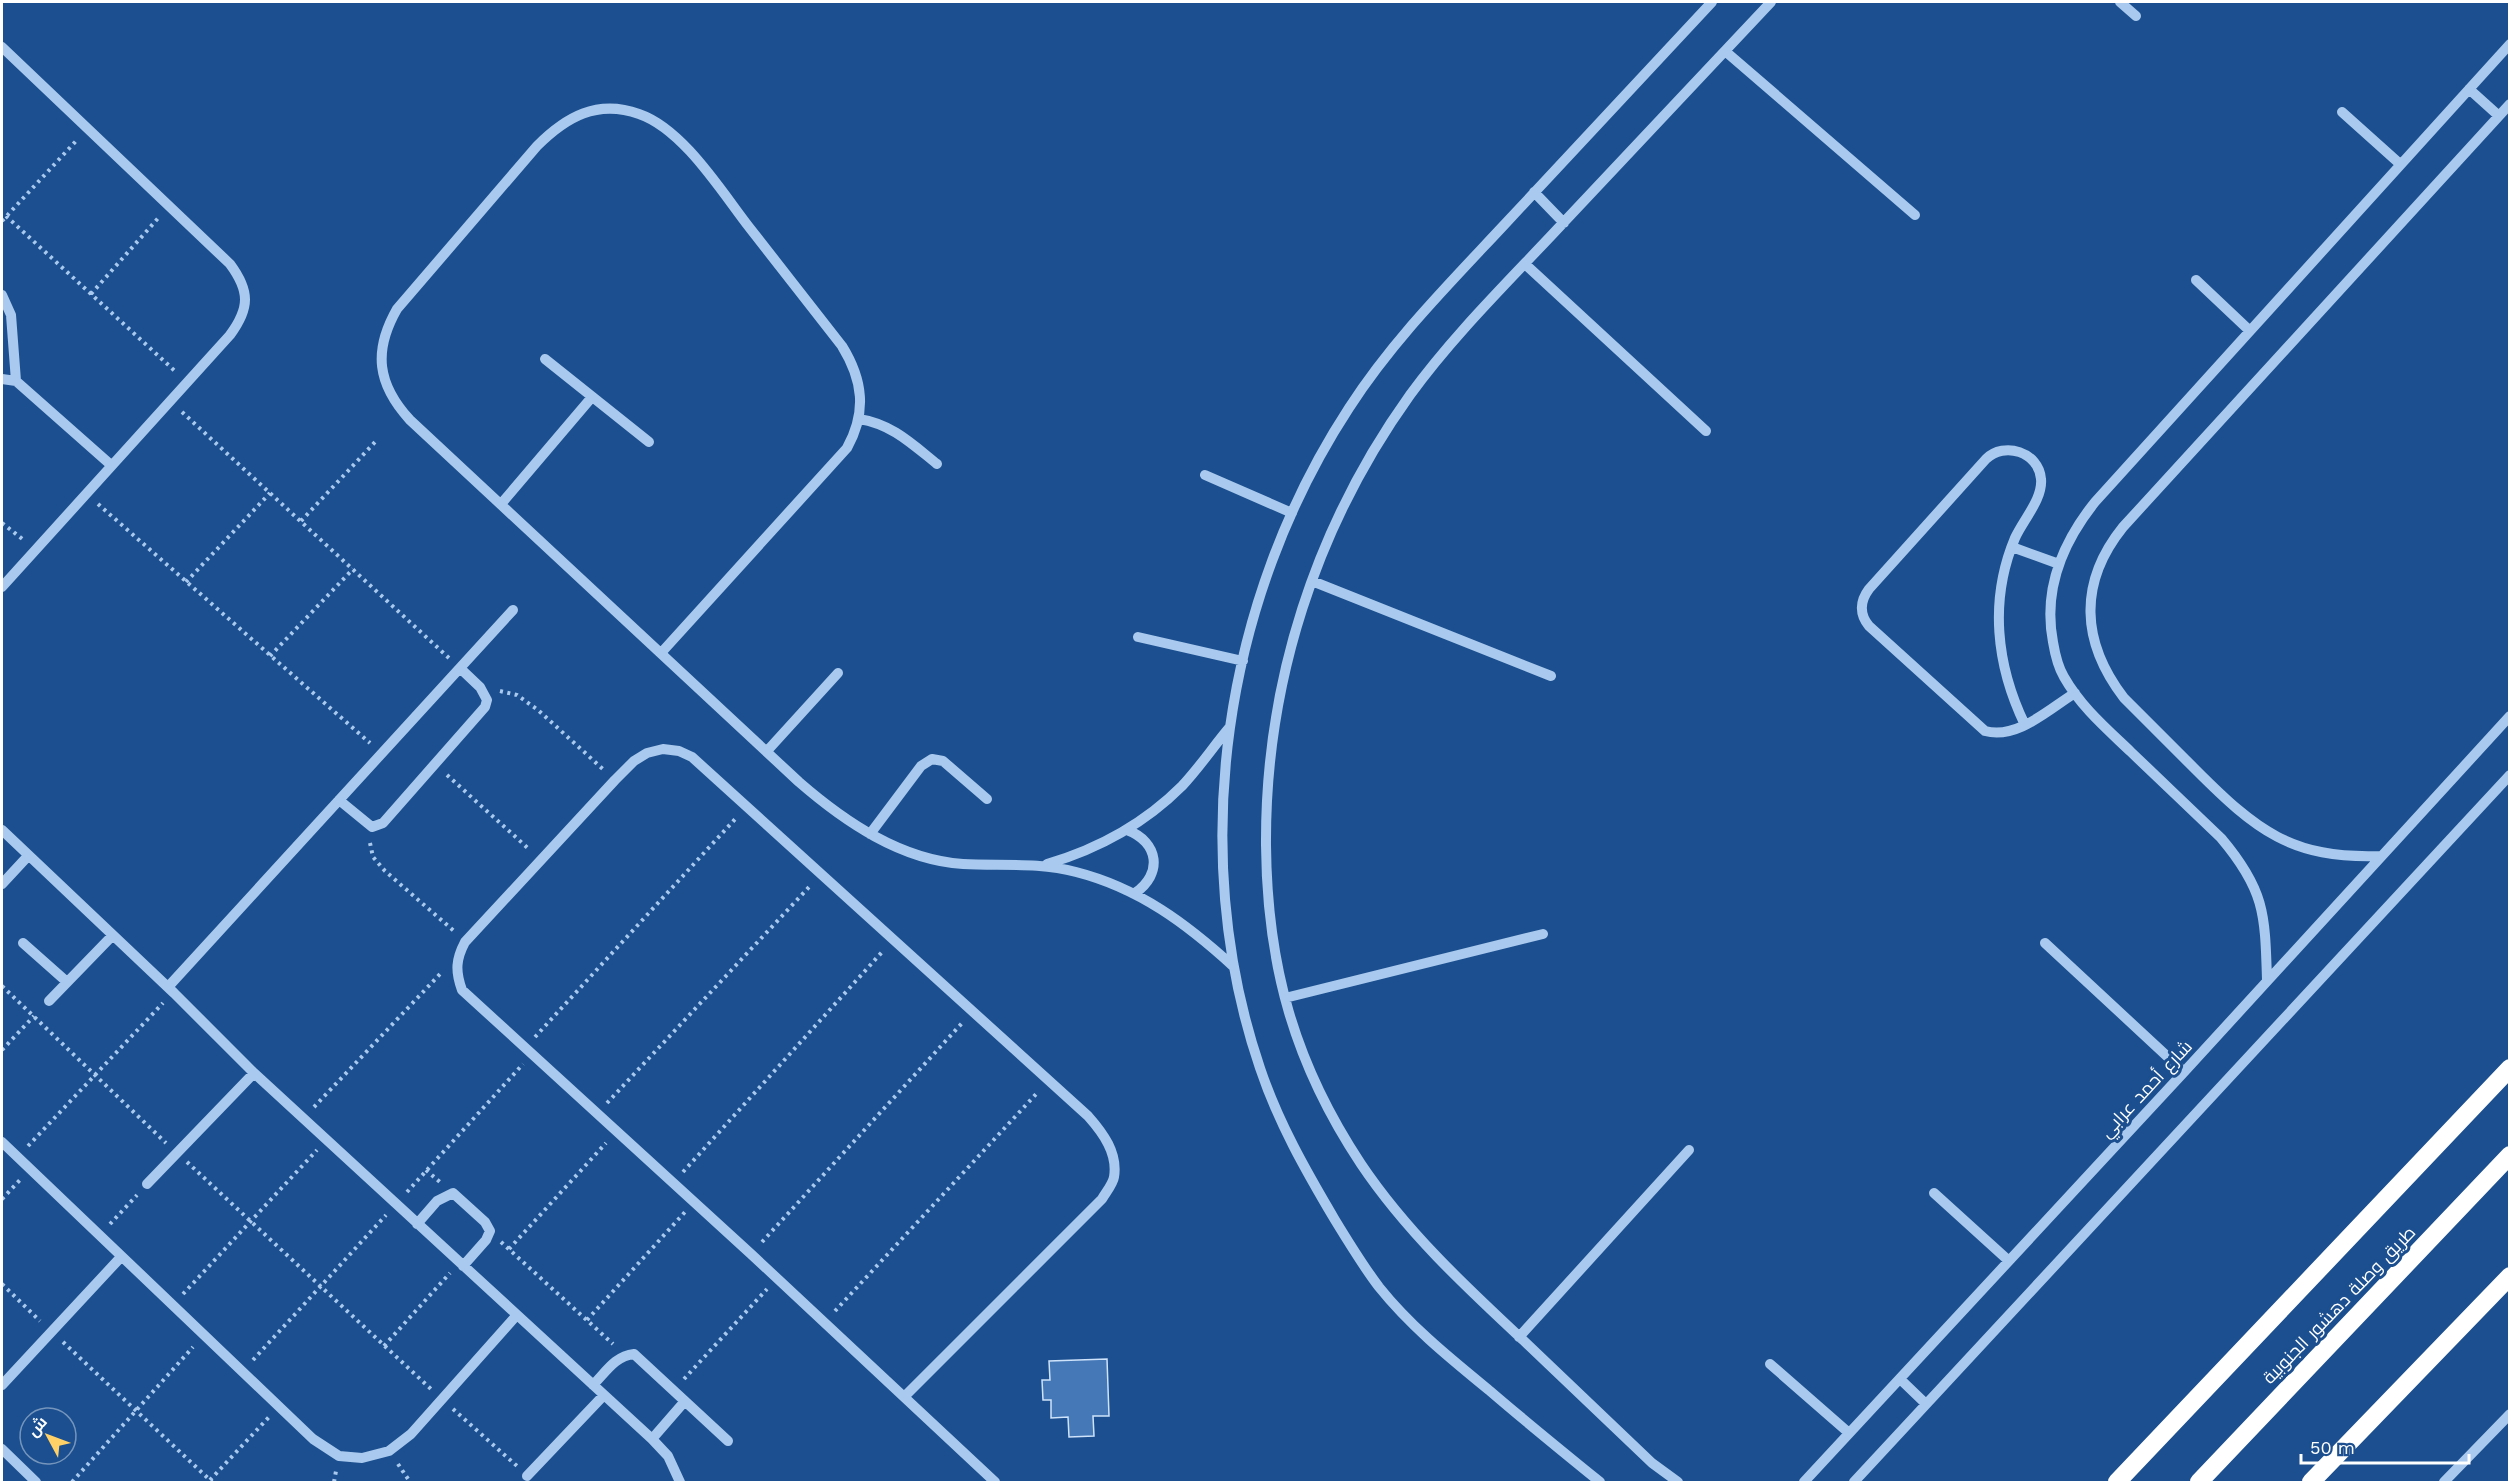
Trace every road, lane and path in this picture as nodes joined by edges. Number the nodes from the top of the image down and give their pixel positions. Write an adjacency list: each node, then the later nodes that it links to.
1 (1712, 2): 14 (street)
2 (1771, 2): 7 (street)
3 (2120, 2): 4 (street)
4 (2136, 16)
5 (2510, 44): 8 (street)
6 (2, 47): 12 (street)
7 (1725, 51): 16 (street); 19 (street)
8 (2469, 89): 11 (street); 13 (street)
9 (2510, 104): 11 (street)
10 (2342, 112): 13 (street)
11 (2499, 116): 77 (street)
12 (88, 129): 15 (street); 17 (path)
13 (2400, 164): 24 (street)
14 (1534, 192): 19 (street); 41 (street)
15 (169, 205): 22 (path); 28 (street)
16 (1915, 215)
17 (6, 216): 18 (path); 22 (path)
18 (2, 221)
19 (1564, 223): 20 (street)
20 (1525, 264): 32 (street); 48 (street)
21 (2196, 280): 24 (street)
22 (91, 294): 28 (path)
23 (2, 295): 27 (street)
24 (2250, 331): 46 (street)
25 (545, 358): 29 (street)
26 (2, 379): 27 (street)
27 (16, 381): 36 (street)
28 (187, 382): 30 (street)
29 (592, 397): 34 (street); 40 (street)
30 (170, 401): 36 (street); 38 (path)
31 (859, 420): 35 (street); 40 (street); 53 (street)
32 (1706, 432)
33 (377, 440): 42 (path)
34 (649, 442)
35 (937, 464)
36 (111, 465): 39 (street)
37 (1205, 475): 41 (street)
38 (270, 492): 42 (path); 49 (path)
39 (86, 494): 45 (street); 49 (path)
40 (501, 504): 53 (street)
41 (1292, 513): 55 (street)
42 (301, 521): 47 (path)
43 (2, 523): 45 (path)
44 (2012, 547): 46 (street); 62 (street); 62 (street)
45 (36, 549): 50 (street)
46 (2059, 564): 59 (street)
47 (353, 569): 54 (path); 56 (path)
48 (1312, 581): 58 (street); 95 (street)
49 (186, 582): 54 (path)
50 (2, 587)
51 (513, 610): 56 (street)
52 (1138, 637): 55 (street)
53 (661, 653): 64 (street)
54 (270, 656): 65 (path)
55 (1243, 661): 63 (street)
56 (460, 668): 60 (street); 65 (street)
57 (838, 673): 64 (street)
58 (1551, 676)
59 (2074, 693): 62 (street); 91 (street)
60 (484, 694): 66 (street); 68 (path)
61 (2510, 716): 77 (street, شارع أحمد عرابي)
62 (2025, 725)
63 (1229, 728): 74 (street); 90 (street)
64 (767, 751): 75 (street)
65 (381, 754): 70 (street)
66 (435, 765): 72 (street); 78 (path)
67 (2510, 775): 151 (street)
68 (615, 780): 71 (street); 78 (street)
69 (987, 799): 75 (street)
70 (339, 801): 72 (street); 94 (street)
71 (747, 806): 80 (street); 99 (path)
72 (372, 827): 86 (path)
73 (2, 830): 76 (street)
74 (1126, 830): 79 (street); 82 (street)
75 (870, 834): 79 (street)
76 (28, 855): 81 (street); 84 (street)
77 (2380, 856): 91 (street, شارع أحمد عرابي)
78 (540, 859): 86 (street)
79 (1043, 865): 82 (street)
80 (822, 874): 85 (street); 106 (path)
81 (2, 884)
82 (1135, 893): 90 (street)
83 (1543, 934): 95 (street)
84 (112, 935): 92 (street); 94 (street)
85 (895, 939): 97 (street); 117 (path)
86 (465, 942): 89 (street)
87 (23, 943): 92 (street)
88 (2045, 943): 102 (street)
89 (458, 956): 99 (street); 107 (path)
90 (1234, 967): 167 (street)
91 (2267, 980): 102 (street, شارع أحمد عرابي)
92 (67, 982): 96 (street)
93 (2, 986): 98 (path)
94 (171, 990): 103 (street); 104 (path)
95 (1284, 998): 139 (street)
96 (49, 1001): 98 (path)
97 (973, 1011): 105 (street); 126 (path)
98 (34, 1016): 100 (path); 104 (path)
99 (525, 1049): 106 (street)
100 (2, 1050)
101 (2510, 1068): 171 (highway)
102 (2184, 1072): 128 (street, شارع أحمد عرابي)
103 (254, 1073): 107 (street); 112 (street)
104 (95, 1075): 112 (path); 114 (path)
105 (1049, 1080): 136 (path); 148 (street)
106 (597, 1115): 108 (street)
107 (304, 1119): 109 (street)
108 (616, 1132): 117 (street); 125 (path)
109 (327, 1140): 121 (path); 122 (street)
110 (2, 1142): 114 (street)
111 (1689, 1150): 139 (street)
112 (177, 1153): 116 (street); 121 (path)
113 (2510, 1155): 172 (highway, طريق وصلة دهشور الجنوبية)
114 (17, 1157): 115 (street)
115 (30, 1169): 119 (path); 124 (street)
116 (147, 1184): 124 (path)
117 (672, 1184): 120 (street)
118 (1934, 1193): 128 (street)
119 (2, 1199)
120 (693, 1202): 126 (street); 135 (path)
121 (251, 1222): 133 (path); 140 (path)
122 (417, 1224): 123 (street); 129 (street)
123 (490, 1231): 125 (path); 129 (street)
124 (99, 1236): 127 (street)
125 (509, 1249): 135 (path)
126 (751, 1254): 131 (street)
127 (121, 1257): 133 (street); 137 (street)
128 (2009, 1261): 143 (street, شارع أحمد عرابي)
129 (461, 1265): 134 (street); 140 (path)
130 (2510, 1276): 173 (highway)
131 (777, 1278): 136 (street); 146 (path)
132 (2, 1284): 137 (path)
133 (172, 1305): 138 (street)
134 (516, 1316): 145 (street); 149 (street)
135 (586, 1320): 141 (path)
136 (825, 1323): 148 (street)
137 (51, 1332): 144 (street); 153 (path)
138 (204, 1335): 152 (street); 153 (path)
139 (1519, 1337): 168 (street)
140 (384, 1346): 149 (path)
141 (625, 1355): 145 (street); 146 (street)
142 (1770, 1364): 155 (street)
143 (1900, 1379): 151 (street); 155 (street, شارع أحمد عرابي)
144 (2, 1385)
145 (593, 1385): 147 (street)
146 (674, 1390): 150 (street)
147 (604, 1395): 156 (street); 160 (street)
148 (904, 1397): 166 (street)
149 (441, 1399): 159 (street); 160 (path)
150 (685, 1401): 156 (street); 157 (street)
151 (1926, 1404): 170 (street)
152 (279, 1407): 159 (street); 161 (path)
153 (136, 1411): 161 (path); 163 (path)
154 (2510, 1414): 174 (street)
155 (1849, 1433): 169 (street, شارع أحمد عرابي)
156 (652, 1439): 165 (street)
157 (728, 1441)
158 (2, 1449): 162 (street)
159 (389, 1451): 164 (path)
160 (527, 1476)
161 (211, 1481)
162 (36, 1482)
163 (72, 1482)
164 (410, 1482)
165 (680, 1482)
166 (996, 1482)
167 (1600, 1482)
168 (1678, 1482)
169 (1804, 1482)
170 (1854, 1482)
171 (2117, 1482)
172 (2199, 1482)
173 (2311, 1482)
174 (2444, 1482)

